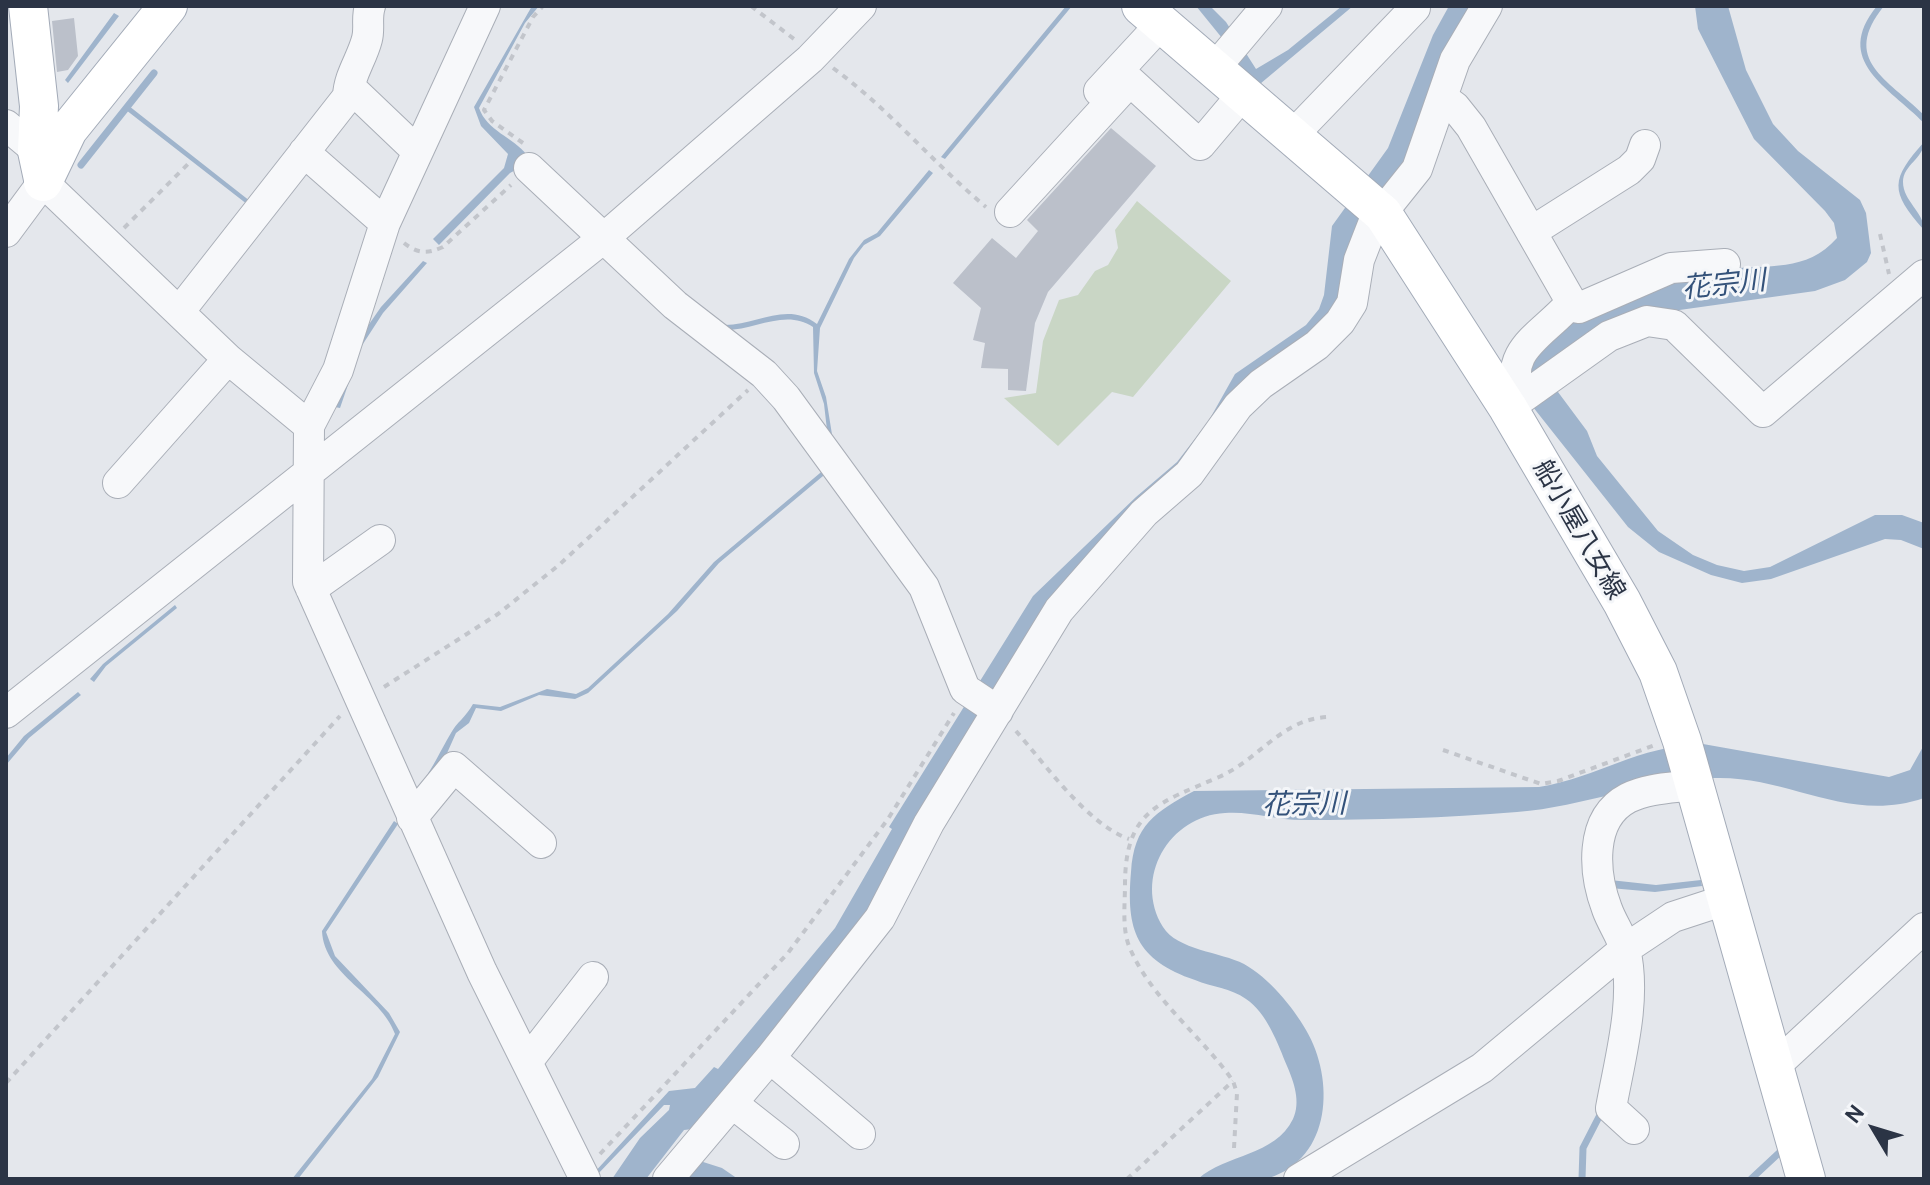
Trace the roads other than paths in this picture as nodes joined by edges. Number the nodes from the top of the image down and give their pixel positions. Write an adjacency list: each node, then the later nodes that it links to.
1 (28, 6): 19 (main road)
2 (168, 6): 19 (main road)
3 (370, 6): 12 (street)
4 (485, 6): 17 (street)
5 (861, 6): 25 (street)
6 (1267, 6): 10 (street)
7 (1413, 6): 15 (street)
8 (1487, 6): 13 (street)
9 (1151, 15): 10 (main road, 船小屋八女線); 11 (street)
10 (1226, 54): 11 (main road, 船小屋八女線)
11 (1243, 94): 15 (main road, 船小屋八女線)
12 (348, 96): 17 (street); 18 (street)
13 (1443, 98): 21 (street); 24 (street)
14 (6, 125): 19 (street)
15 (1292, 136): 21 (main road, 船小屋八女線)
16 (1645, 145): 24 (street)
17 (417, 151): 22 (street)
18 (304, 152): 22 (street); 29 (street)
19 (40, 166): 23 (street); 29 (street)
20 (529, 168): 25 (street)
21 (1372, 204): 31 (main road, 船小屋八女線); 37 (street)
22 (384, 225): 32 (street)
23 (7, 227)
24 (1531, 232): 28 (street)
25 (605, 237): 33 (street); 37 (street)
26 (1725, 264): 28 (street)
27 (1924, 275): 31 (street)
28 (1568, 306): 31 (street)
29 (179, 312): 30 (street)
30 (228, 359): 32 (street); 34 (street)
31 (1514, 403): 39 (main road, 船小屋八女線)
32 (309, 426): 33 (street)
33 (311, 468): 36 (street); 38 (street)
34 (118, 483)
35 (380, 540): 36 (street)
36 (311, 589): 40 (street)
37 (982, 701): 46 (street)
38 (6, 713)
39 (1693, 783): 42 (main road, 船小屋八女線); 44 (street)
40 (412, 818): 41 (street); 47 (street)
41 (541, 843)
42 (1728, 899): 44 (street); 48 (main road, 船小屋八女線)
43 (1924, 928): 48 (street)
44 (1625, 949): 50 (street); 55 (street)
45 (593, 977): 47 (street)
46 (770, 1058): 49 (street); 51 (street)
47 (527, 1062): 53 (street)
48 (1775, 1066): 56 (main road, 船小屋八女線)
49 (732, 1103): 52 (street); 54 (street)
50 (1634, 1129)
51 (860, 1134)
52 (784, 1144)
53 (584, 1177)
54 (668, 1179)
55 (1299, 1179)
56 (1806, 1179)

